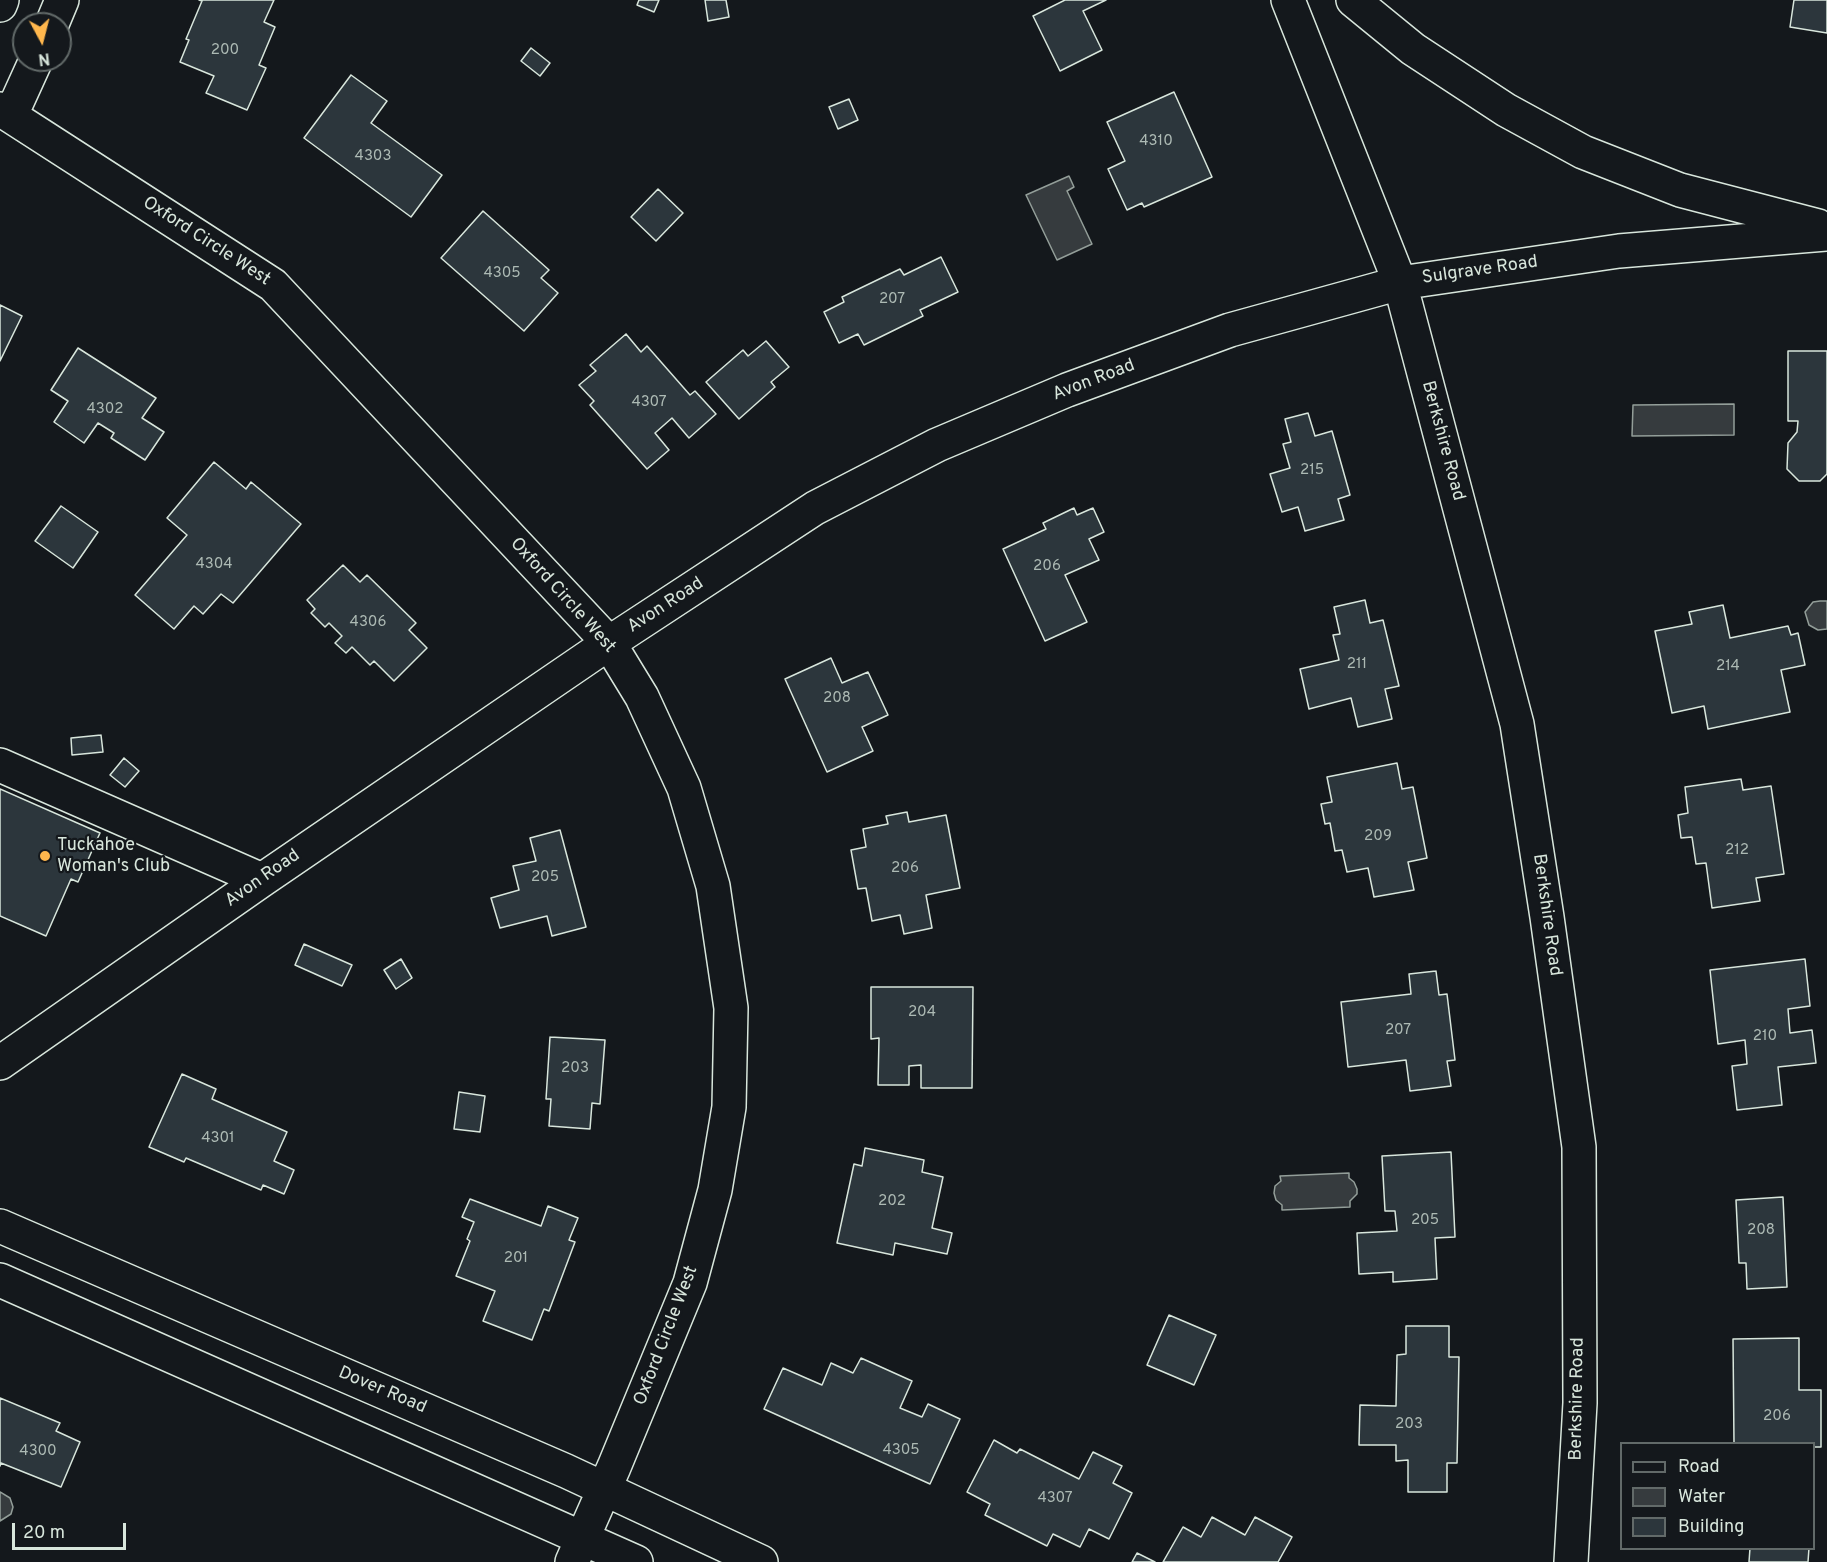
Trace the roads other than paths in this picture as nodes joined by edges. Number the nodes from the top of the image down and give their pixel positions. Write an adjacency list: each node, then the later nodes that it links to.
1 (2, 0): 4 (street)
2 (1288, 0): 9 (street, Sulgrave Road)
3 (1353, 0): 7 (street)
4 (0, 5)
5 (29, 72): 6 (street)
6 (6, 112): 10 (street, Oxford Circle West)
7 (1827, 228)
8 (1827, 234): 9 (street, Sulgrave Road)
9 (1400, 283): 10 (street, Avon Road); 20 (street, Berkshire Road)
10 (609, 643): 12 (street, Avon Road); 16 (street, Oxford Circle West)
11 (0, 765): 12 (street)
12 (262, 880): 13 (street, Avon Road)
13 (0, 1063)
14 (0, 1226): 16 (street, Dover Road)
15 (0, 1280): 17 (street)
16 (605, 1489): 17 (street, Oxford Circle West); 19 (street, Dover Road)
17 (577, 1549): 18 (street)
18 (636, 1562)
19 (761, 1562)
20 (1571, 1562)

